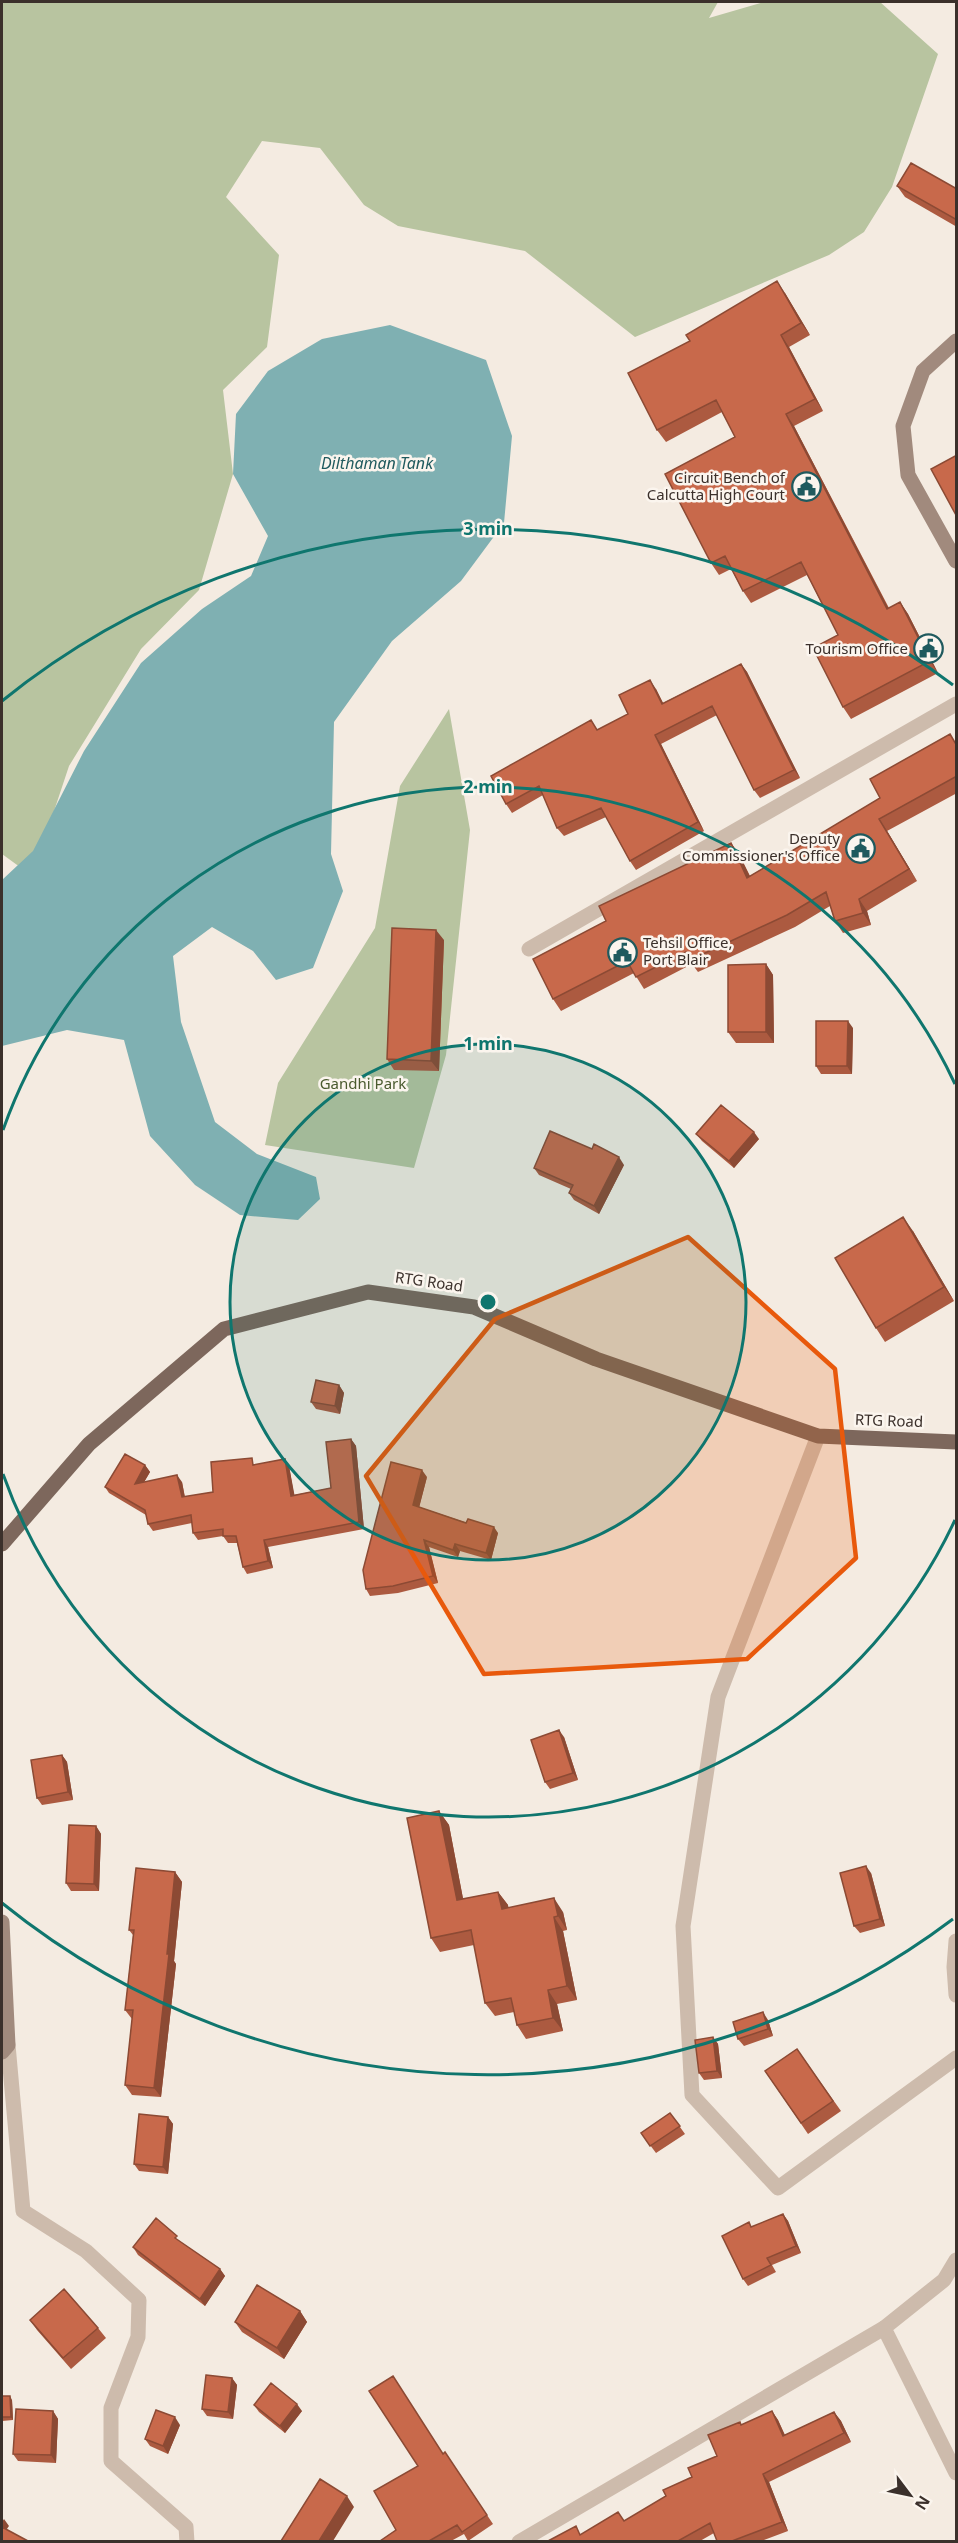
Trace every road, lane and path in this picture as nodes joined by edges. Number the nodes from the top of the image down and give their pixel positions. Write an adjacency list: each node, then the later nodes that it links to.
1 (957, 341): 2 (main road)
2 (957, 561)
3 (957, 704): 4 (street)
4 (529, 949)
5 (818, 1436): 6 (main road, RTG Road); 7 (main road, RTG Road); 12 (street)
6 (957, 1442)
7 (2, 1544)
8 (2, 1922): 11 (main road)
9 (957, 1941): 10 (street)
10 (957, 1995)
11 (5, 2048): 16 (street)
12 (957, 2058)
13 (957, 2260): 14 (street)
14 (884, 2328): 15 (street); 17 (street)
15 (957, 2473)
16 (188, 2541)
17 (519, 2541)

